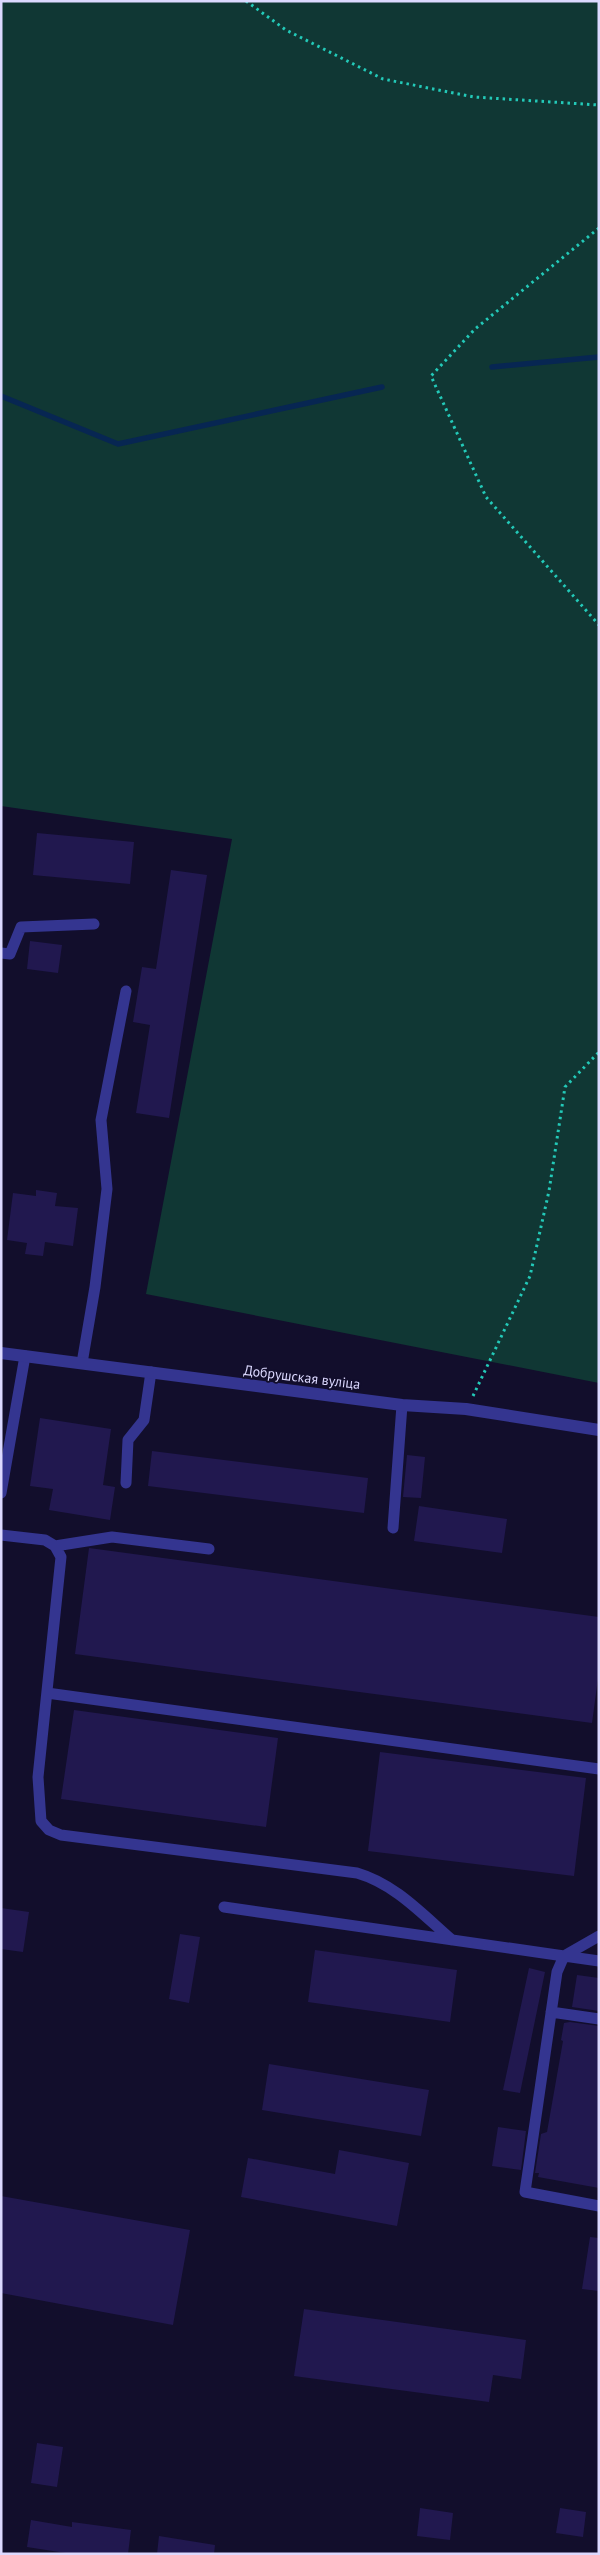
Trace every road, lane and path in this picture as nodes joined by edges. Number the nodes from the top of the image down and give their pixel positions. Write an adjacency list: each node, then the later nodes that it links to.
1 (246, 1): 2 (path)
2 (599, 105)
3 (599, 228): 4 (path)
4 (599, 625)
5 (94, 924): 6 (lane)
6 (1, 953)
7 (126, 990): 11 (lane)
8 (599, 1052): 14 (path)
9 (1, 1353): 10 (street, Добрушская вуліца)
10 (25, 1356): 11 (street, Добрушская вуліца); 17 (lane)
11 (82, 1363): 12 (street, Добрушская вуліца)
12 (151, 1372): 13 (street, Добрушская вуліца); 16 (lane)
13 (402, 1405): 14 (street, Добрушская вуліца); 18 (lane)
14 (466, 1409): 15 (street, Добрушская вуліца)
15 (599, 1430)
16 (126, 1483)
17 (1, 1493)
18 (393, 1528)
19 (1, 1535): 20 (lane)
20 (55, 1546): 21 (lane); 22 (lane)
21 (209, 1549)
22 (47, 1693): 23 (lane); 26 (lane)
23 (599, 1769)
24 (224, 1907): 26 (lane)
25 (599, 1936): 27 (lane)
26 (452, 1940): 27 (lane)
27 (564, 1956): 28 (lane); 29 (lane)
28 (599, 1961)
29 (552, 2012): 30 (lane); 31 (lane)
30 (599, 2019)
31 (599, 2206)

